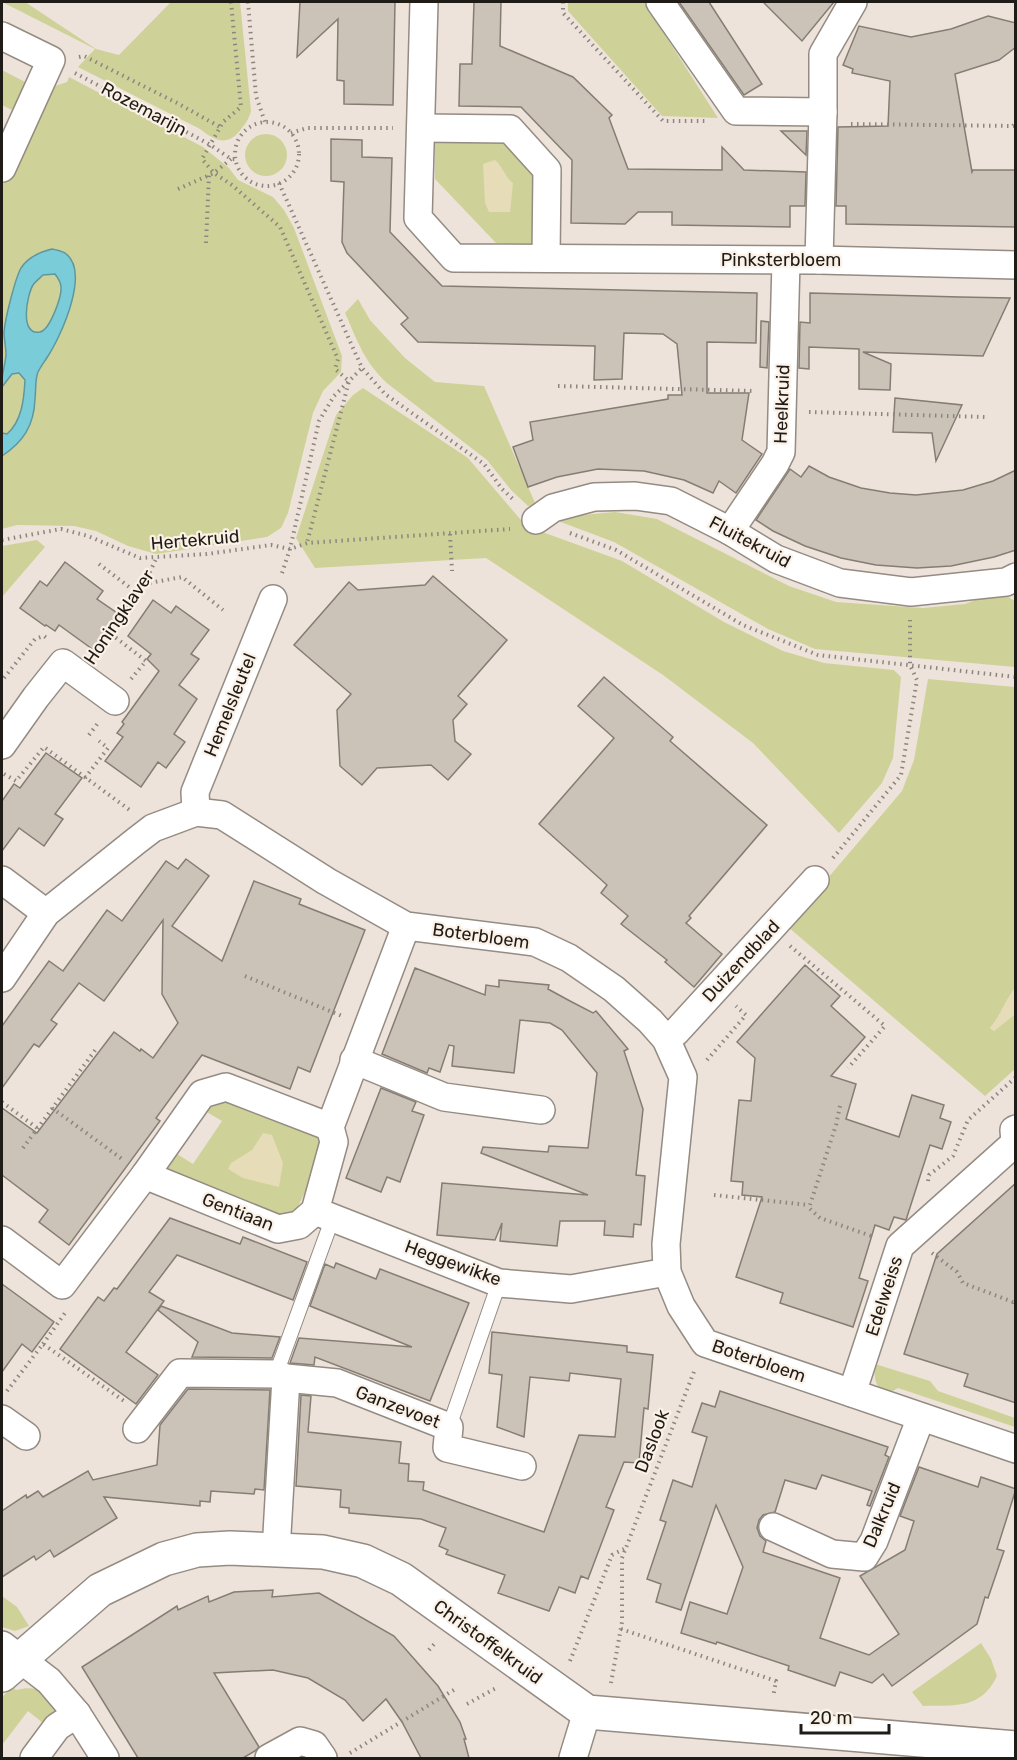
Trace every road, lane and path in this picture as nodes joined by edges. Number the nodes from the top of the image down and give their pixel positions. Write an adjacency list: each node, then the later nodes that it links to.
1 (231, 2): 13 (path)
2 (248, 2): 11 (path)
3 (424, 2): 14 (street, Pinksterbloem)
4 (563, 2): 9 (path)
5 (660, 2): 9 (street)
6 (853, 2): 10 (street)
7 (2, 36): 8 (street)
8 (51, 60): 13 (path); 16 (path, Rozemarijn); 18 (street)
9 (736, 111): 10 (street)
10 (823, 118): 12 (path); 23 (street)
11 (264, 122): 15 (path); 17 (path)
12 (1016, 122)
13 (220, 127): 16 (path)
14 (421, 128): 15 (path); 22 (street); 22 (street, Pinksterbloem)
15 (291, 133): 17 (path)
16 (209, 144): 17 (path, Rozemarijn); 19 (path)
17 (233, 159): 19 (path)
18 (2, 168)
19 (211, 174): 20 (path); 21 (path); 27 (path)
20 (178, 189)
21 (206, 243)
22 (546, 258): 24 (street, Pinksterbloem)
23 (819, 260): 24 (street, Pinksterbloem); 25 (street, Pinksterbloem)
24 (786, 261): 29 (street, Heelkruid)
25 (1016, 265)
26 (362, 368): 27 (path)
27 (349, 381): 35 (path); 36 (path)
28 (558, 386): 29 (path)
29 (783, 402): 30 (path); 32 (street, Heelkruid)
30 (986, 417)
31 (536, 520): 32 (street, Fluitekruid); 33 (path)
32 (730, 531): 42 (street, Fluitekruid)
33 (450, 534): 35 (path); 39 (path)
34 (2, 540): 37 (path, Hertekruid)
35 (307, 543): 36 (path)
36 (290, 549): 37 (path, Hertekruid); 44 (path)
37 (156, 557): 41 (path, Honingklaver)
38 (99, 564): 43 (path)
39 (453, 571)
40 (1012, 582): 42 (street, Fluitekruid)
41 (144, 584): 43 (path, Honingklaver); 45 (path)
42 (911, 592): 55 (path)
43 (137, 593): 46 (path, Honingklaver)
44 (273, 599): 52 (street, Hemelsleutel)
45 (223, 610)
46 (79, 675): 47 (street, Honingklaver); 49 (street, Honingklaver)
47 (115, 701)
48 (99, 741): 51 (path)
49 (2, 745)
50 (2, 772): 51 (path)
51 (85, 778): 53 (path)
52 (196, 812): 53 (street); 57 (street, Boterbloem)
53 (153, 828): 56 (street)
54 (2, 880): 56 (street)
55 (815, 880): 62 (street, Duizendblad)
56 (46, 913): 60 (street)
57 (406, 926): 61 (street); 62 (street, Boterbloem)
58 (790, 946): 65 (path)
59 (245, 976): 61 (path)
60 (2, 978)
61 (368, 1027): 64 (street)
62 (666, 1040): 82 (street, Boterbloem)
63 (96, 1049): 69 (path)
64 (354, 1060): 70 (street); 71 (street)
65 (848, 1068)
66 (1016, 1077): 78 (path)
67 (2, 1102): 72 (path)
68 (840, 1106): 77 (path)
69 (52, 1108): 72 (path); 75 (path)
70 (541, 1110)
71 (330, 1127): 75 (street); 79 (street)
72 (37, 1128): 74 (path)
73 (1016, 1129): 78 (street, Edelweiss)
74 (22, 1148)
75 (145, 1176): 79 (street, Gentiaan); 84 (street)
76 (714, 1195): 77 (path)
77 (809, 1205): 81 (path)
78 (936, 1213): 81 (street, Edelweiss)
79 (324, 1214): 83 (street, Heggewikke); 88 (lane)
80 (2, 1240): 84 (street)
81 (905, 1241): 85 (path); 89 (street, Edelweiss)
82 (667, 1272): 83 (street, Heggewikke); 86 (street, Boterbloem)
83 (499, 1283): 94 (lane)
84 (62, 1285): 87 (path)
85 (1016, 1300)
86 (705, 1343): 89 (street, Boterbloem); 99 (path, Daslook)
87 (43, 1344): 90 (path); 93 (path)
88 (281, 1376): 93 (street, Ganzevoet); 94 (street, Ganzevoet); 100 (street)
89 (852, 1393): 91 (street, Boterbloem)
90 (2, 1398)
91 (921, 1417): 96 (street, Boterbloem); 98 (street, Dalkruid)
92 (2, 1419): 95 (street)
93 (142, 1423)
94 (449, 1426): 97 (street, Ganzevoet)
95 (26, 1436)
96 (1016, 1449)
97 (522, 1466)
98 (773, 1527)
99 (625, 1549): 101 (path, Daslook); 104 (path, Daslook)
100 (276, 1551): 102 (street, Christoffelkruid); 104 (street, Christoffelkruid)
101 (621, 1629): 105 (path); 106 (path, Daslook)
102 (8, 1659): 107 (street)
103 (457, 1688): 113 (path)
104 (558, 1692): 106 (street, Christoffelkruid)
105 (773, 1697)
106 (586, 1713): 108 (street); 114 (street)
107 (77, 1714): 109 (street); 110 (street)
108 (1016, 1750): 115 (street)
109 (34, 1758)
110 (105, 1758)
111 (269, 1758): 112 (street)
112 (323, 1758)
113 (341, 1758)
114 (573, 1758)
115 (1015, 1758)

